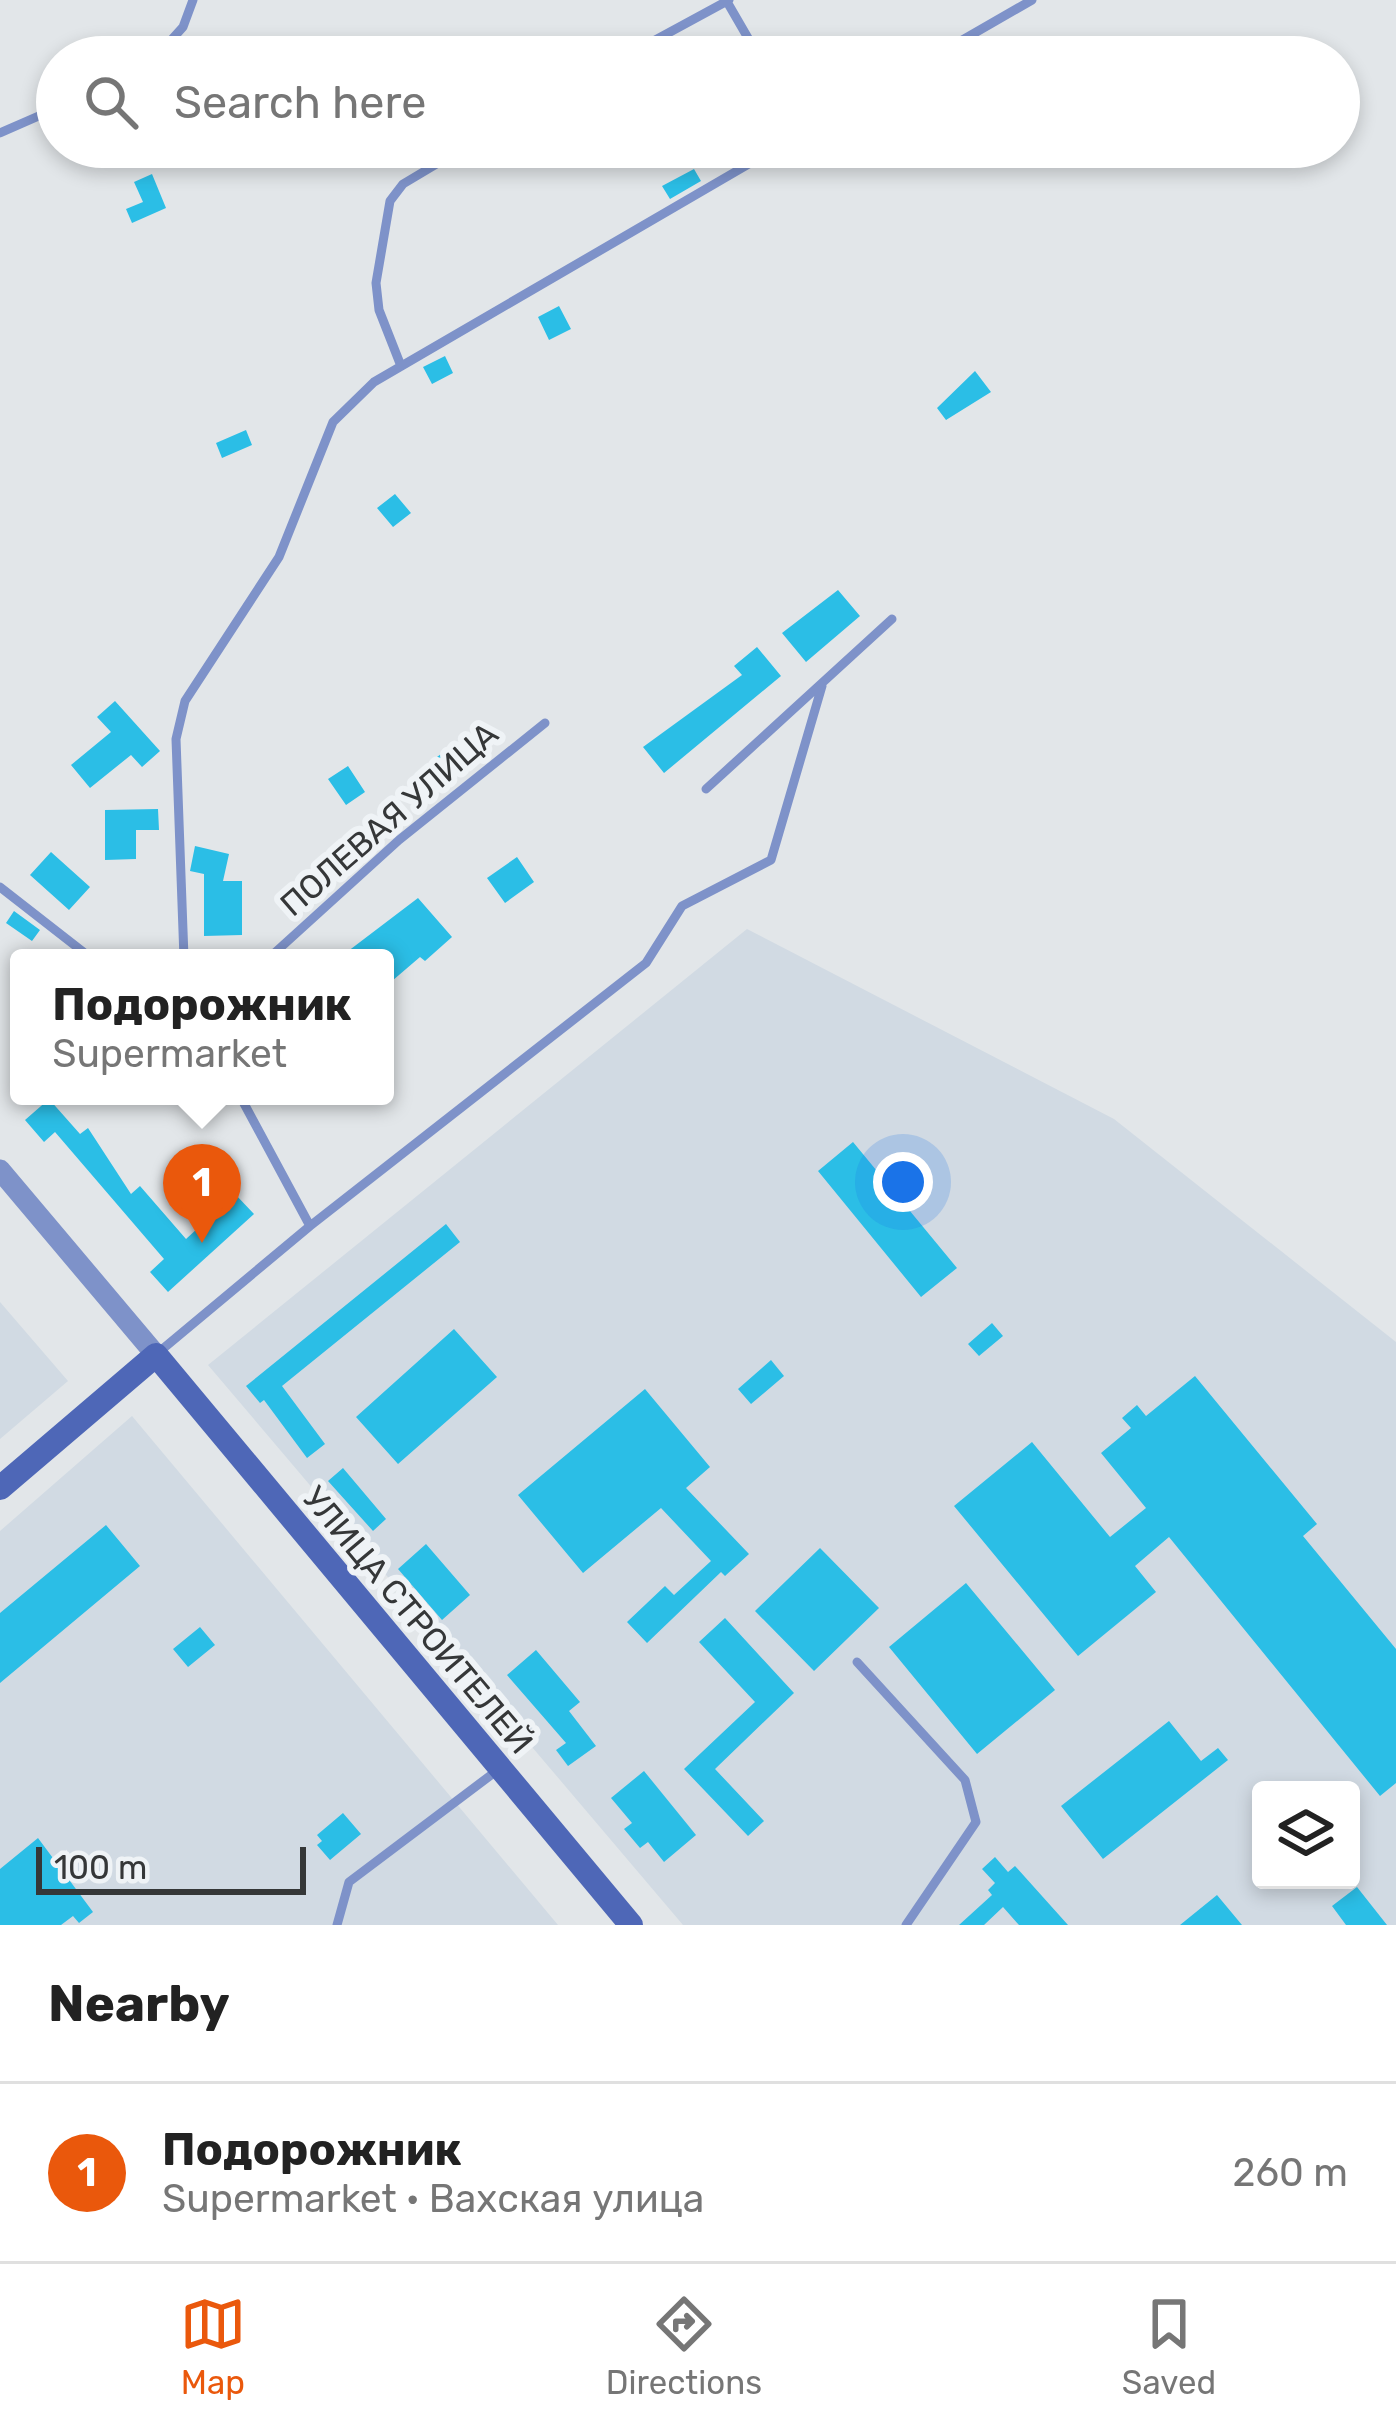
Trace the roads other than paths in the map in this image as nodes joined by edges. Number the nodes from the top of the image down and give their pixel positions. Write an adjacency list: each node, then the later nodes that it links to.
1 (194, 0): 4 (lane)
2 (727, 0): 5 (lane); 6 (lane)
3 (1032, 0): 7 (lane)
4 (175, 36)
5 (662, 36)
6 (747, 36)
7 (969, 36)
8 (36, 117): 9 (lane)
9 (0, 133)
10 (430, 168): 12 (lane)
11 (742, 168): 12 (lane)
12 (401, 366): 19 (lane)
13 (892, 619): 14 (lane)
14 (822, 686): 16 (lane); 23 (lane)
15 (544, 723): 20 (lane, ПОЛЕВАЯ УЛИЦА)
16 (706, 789)
17 (0, 887): 18 (lane)
18 (79, 949)
19 (184, 949)
20 (279, 949)
21 (245, 1105): 23 (lane)
22 (0, 1170): 24 (street)
23 (310, 1226): 24 (lane)
24 (156, 1355): 25 (main road); 27 (main road, УЛИЦА СТРОИТЕЛЕЙ)
25 (0, 1488)
26 (856, 1662): 30 (lane)
27 (499, 1769): 28 (lane); 29 (main road, УЛИЦА СТРОИТЕЛЕЙ)
28 (337, 1925)
29 (631, 1925)
30 (906, 1925)

